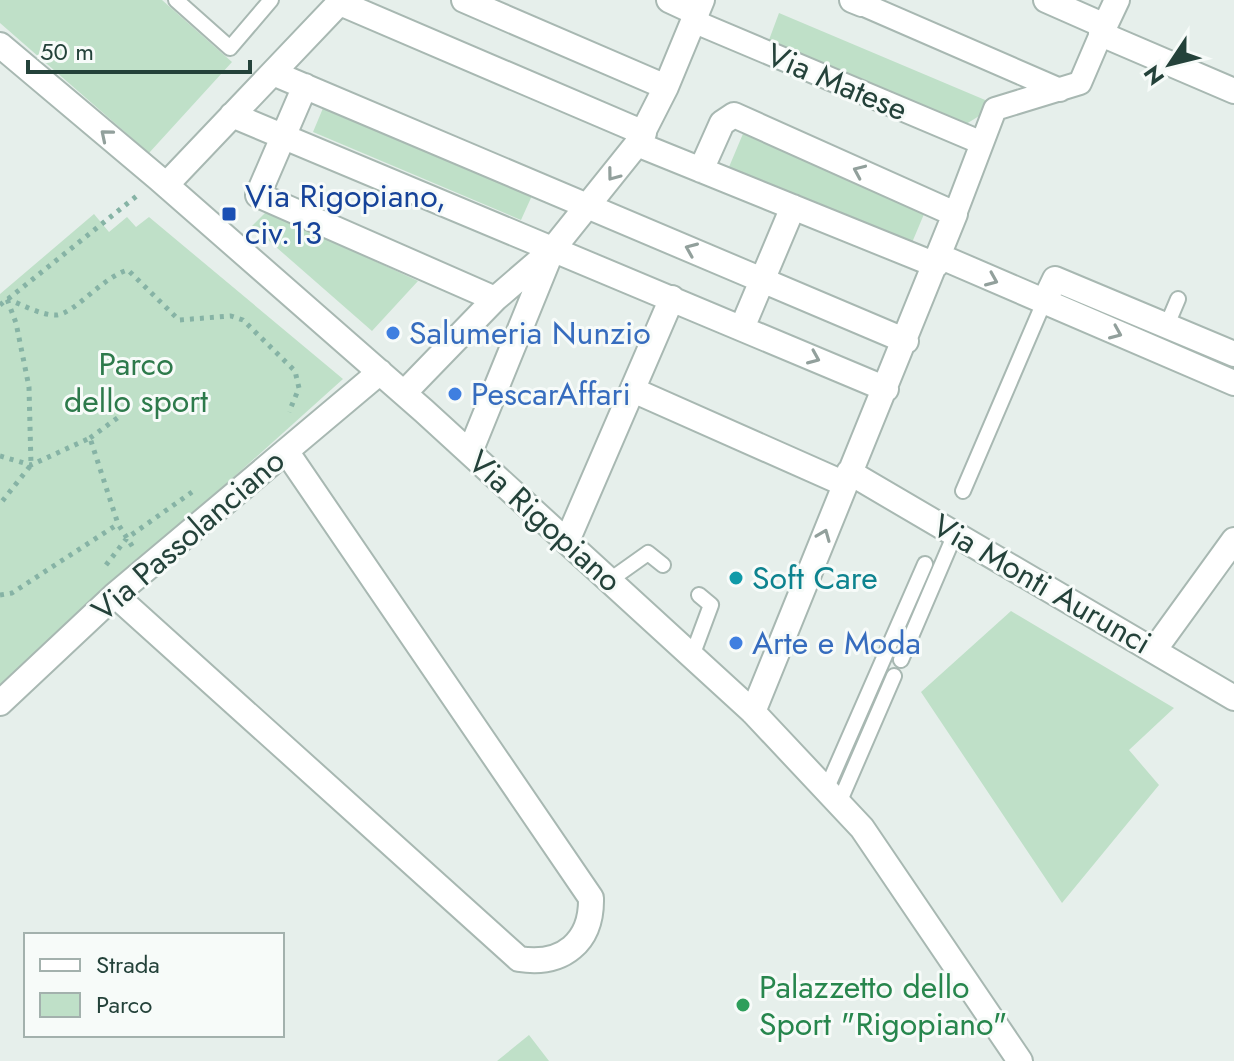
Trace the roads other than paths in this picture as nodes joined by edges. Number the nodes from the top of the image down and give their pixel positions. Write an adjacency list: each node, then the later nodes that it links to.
1 (176, 0): 2 (lane)
2 (271, 0)
3 (464, 0): 14 (street)
4 (669, 0): 9 (street)
5 (1046, 0): 10 (street)
6 (1117, 0): 10 (street)
7 (341, 1): 12 (street); 19 (street)
8 (859, 1): 15 (street)
9 (697, 11): 14 (street); 20 (street, Via Matese)
10 (1103, 30): 15 (street); 16 (street)
11 (0, 45): 22 (street, Via Rigopiano, one-way to 11)
12 (273, 73): 13 (street); 17 (street)
13 (305, 86): 18 (street); 23 (street)
14 (666, 87): 19 (street)
15 (1060, 90): 20 (street)
16 (1234, 91)
17 (232, 115): 18 (street); 22 (street)
18 (283, 137): 26 (street); 30 (street)
19 (640, 138): 21 (street); 23 (street, one-way to 23)
20 (982, 143): 25 (street)
21 (701, 170): 24 (street); 25 (street, one-way to 21)
22 (166, 185): 37 (street, Via Rigopiano)
23 (589, 207): 26 (street); 28 (street, one-way to 23)
24 (793, 207): 27 (street); 28 (street)
25 (955, 214): 27 (street)
26 (552, 250): 29 (street); 30 (street); 43 (street)
27 (938, 260): 32 (street, one-way to 32); 35 (street)
28 (762, 280): 34 (street); 35 (street)
29 (672, 298): 34 (street); 40 (street)
30 (495, 299): 41 (street)
31 (1178, 299): 33 (lane)
32 (1044, 302): 33 (street); 38 (street, one-way to 38); 45 (lane)
33 (1167, 325): 36 (street)
34 (742, 328): 39 (street, one-way to 39)
35 (906, 341): 39 (street)
36 (1234, 354)
37 (380, 372): 41 (street, Via Rigopiano); 42 (street, Via Passolanciano)
38 (1234, 383)
39 (886, 389): 44 (street)
40 (633, 390): 44 (street, Via Monti Aurunci); 48 (street)
41 (404, 393): 43 (street, Via Rigopiano)
42 (286, 451): 52 (street, Via Passolanciano); 52 (street)
43 (470, 452): 48 (street, Via Rigopiano)
44 (847, 478): 46 (street, Via Monti Aurunci); 60 (street, one-way to 44)
45 (963, 491)
46 (955, 534): 54 (street, Via Monti Aurunci); 56 (lane)
47 (1234, 540): 54 (street)
48 (567, 541): 51 (street, Via Rigopiano)
49 (925, 564): 61 (lane)
50 (663, 565): 51 (lane)
51 (610, 580): 55 (street, Via Rigopiano)
52 (115, 595): 59 (street, Via Passolanciano)
53 (699, 595): 55 (lane)
54 (1155, 649): 58 (street, Via Monti Aurunci)
55 (692, 656): 60 (street, Via Rigopiano)
56 (901, 660)
57 (894, 676): 61 (lane)
58 (1234, 698)
59 (0, 703)
60 (753, 712): 61 (street, Via Rigopiano)
61 (832, 796): 62 (street, Via Rigopiano)
62 (1020, 1061)

